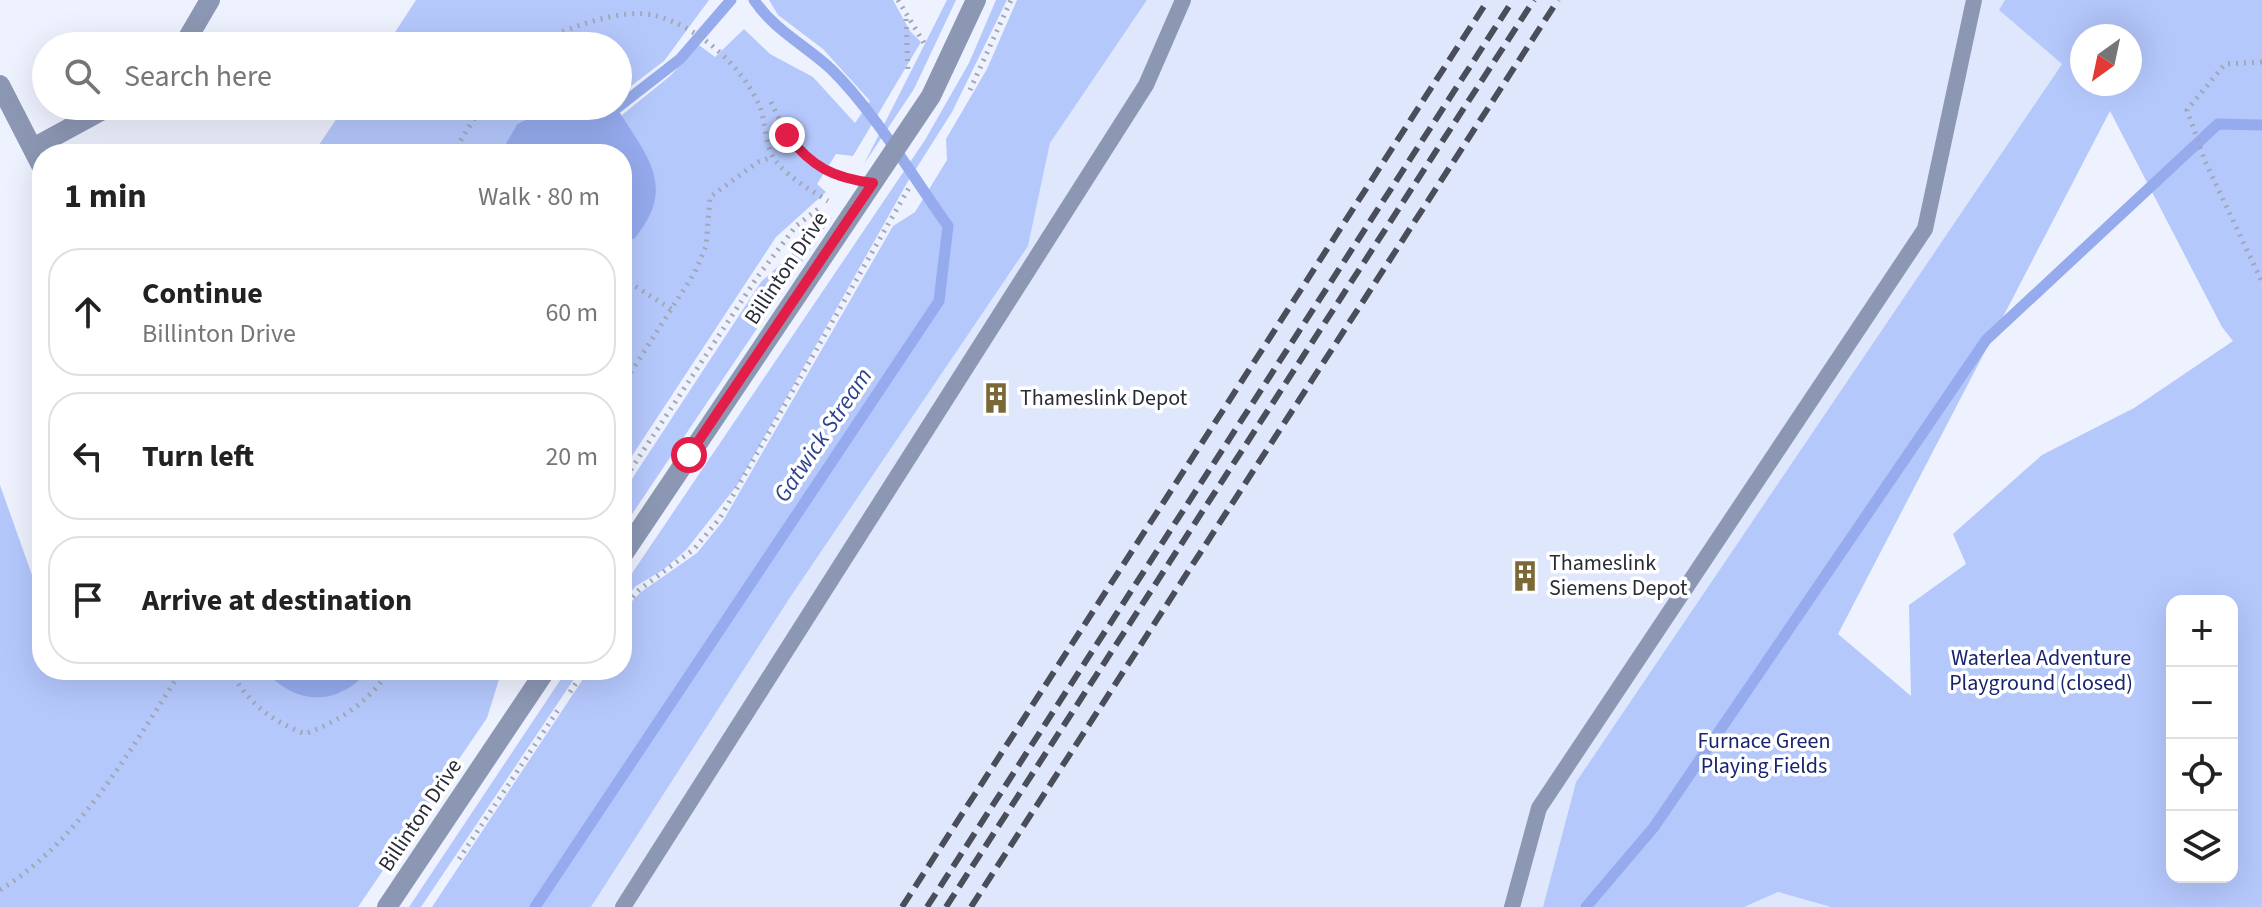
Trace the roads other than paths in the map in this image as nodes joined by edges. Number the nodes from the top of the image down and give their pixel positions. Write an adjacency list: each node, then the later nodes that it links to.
1 (210, 0): 5 (street)
2 (976, 0): 10 (street, Billinton Drive)
3 (1183, 0): 13 (lane)
4 (1974, 0): 14 (lane)
5 (191, 32)
6 (0, 85): 9 (street)
7 (90, 120): 8 (street)
8 (57, 144)
9 (32, 148)
10 (632, 541)
11 (539, 680): 12 (street, Billinton Drive)
12 (387, 907)
13 (623, 907)
14 (1512, 907)

